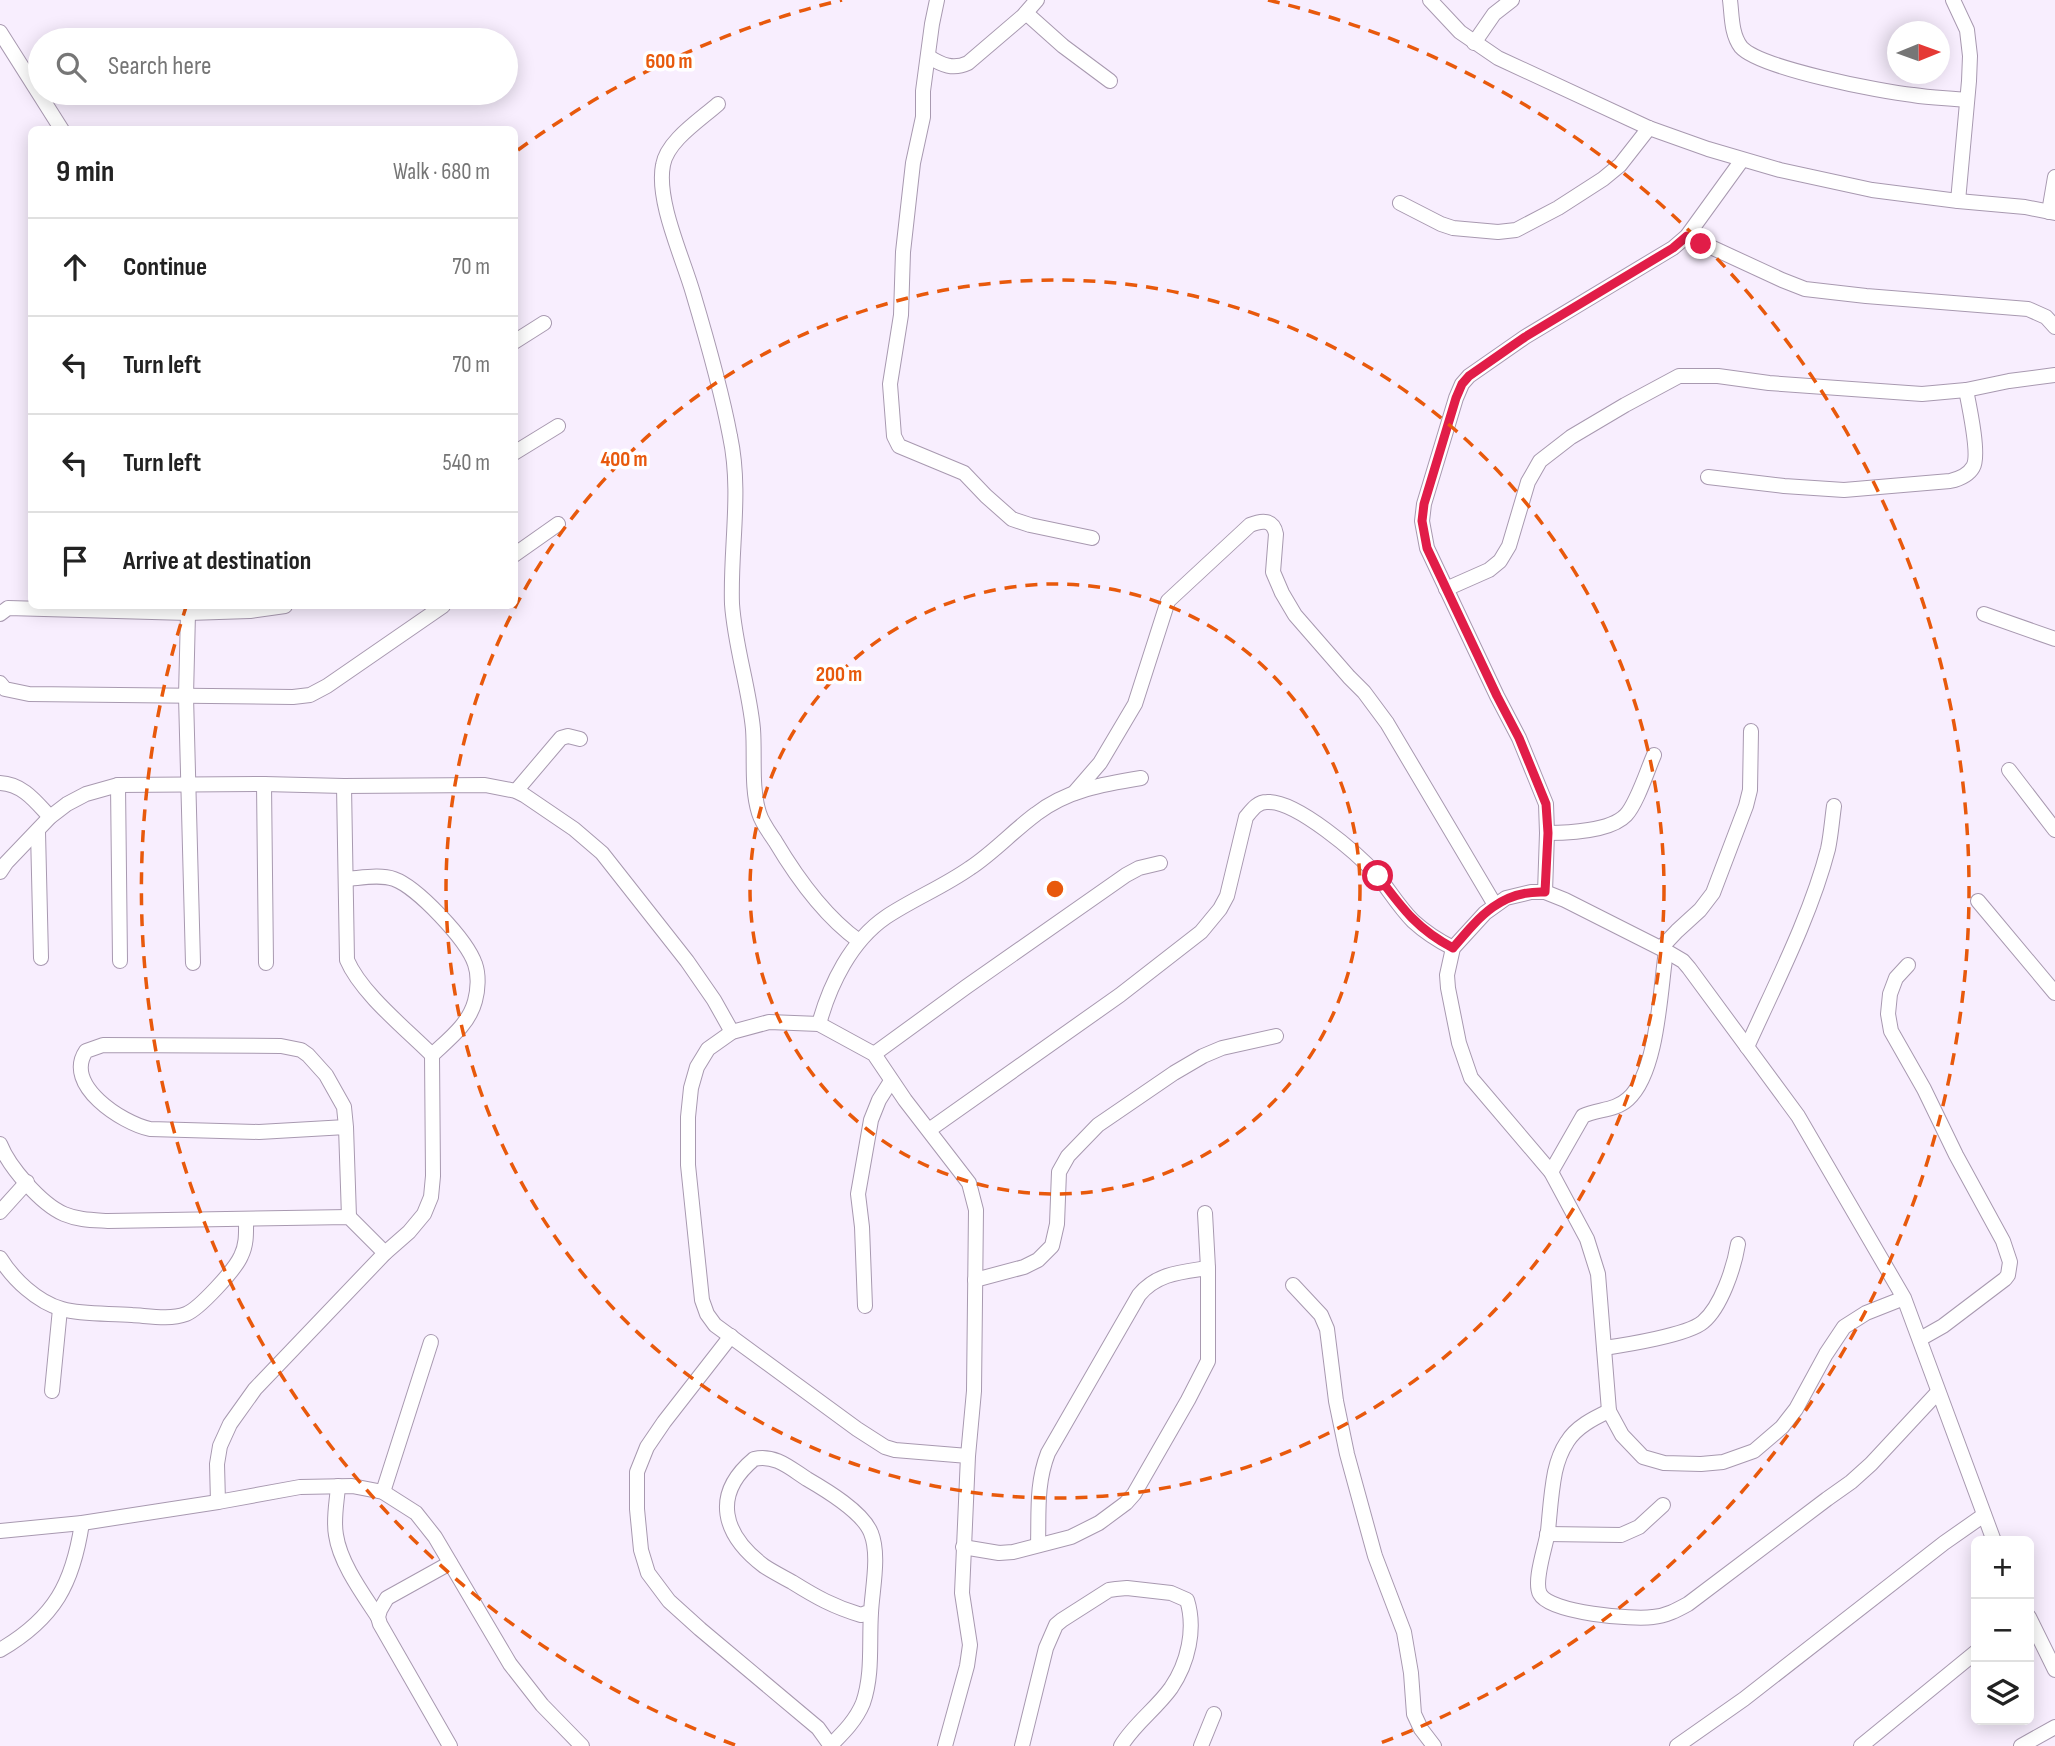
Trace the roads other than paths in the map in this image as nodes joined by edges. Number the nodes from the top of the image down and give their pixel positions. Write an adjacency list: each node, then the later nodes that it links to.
1 (937, 0): 10 (street)
2 (1037, 0): 7 (street)
3 (1430, 0): 9 (street)
4 (1512, 0): 9 (street)
5 (1730, 0): 13 (street)
6 (1953, 0): 13 (street)
7 (1026, 13): 10 (street); 12 (street)
8 (0, 32): 11 (street)
9 (1474, 43): 17 (street)
10 (929, 57): 33 (street)
11 (28, 76)
12 (1110, 81)
13 (1967, 100): 20 (street)
14 (718, 104): 69 (street)
15 (46, 105): 16 (street)
16 (59, 126)
17 (1649, 128): 18 (street); 21 (street)
18 (1742, 160): 20 (street); 23 (street)
19 (2055, 177): 22 (street)
20 (1958, 201): 22 (street)
21 (1400, 203)
22 (2052, 213)
23 (1687, 236): 25 (street); 35 (street)
24 (544, 323): 26 (street)
25 (2055, 327)
26 (518, 339)
27 (2055, 375): 28 (street)
28 (1966, 390): 31 (street); 35 (street)
29 (558, 426): 30 (street)
30 (518, 451)
31 (1708, 478)
32 (558, 524): 34 (street)
33 (1093, 538)
34 (518, 552)
35 (1446, 589): 62 (street)
36 (28, 607): 41 (street)
37 (77, 609): 40 (street)
38 (264, 609): 40 (street)
39 (439, 609): 45 (street)
40 (188, 613): 45 (street)
41 (0, 614)
42 (1984, 614): 43 (street)
43 (2055, 639)
44 (0, 683): 45 (street)
45 (186, 696): 52 (street)
46 (1751, 731): 71 (street)
47 (580, 739): 56 (street)
48 (1654, 755): 62 (street)
49 (2009, 770): 60 (street)
50 (1141, 778): 57 (street)
51 (0, 783): 59 (street)
52 (190, 784): 53 (street); 54 (street); 74 (street)
53 (264, 784): 55 (street); 75 (street)
54 (118, 785): 59 (street); 73 (street)
55 (344, 786): 56 (street); 65 (street)
56 (516, 790): 79 (street)
57 (1074, 793): 68 (street); 69 (street)
58 (1834, 806): 81 (street)
59 (50, 817): 61 (street)
60 (2055, 830)
61 (38, 832): 64 (street); 72 (street)
62 (1548, 833): 66 (street)
63 (1160, 863): 82 (street)
64 (0, 872)
65 (346, 879): 83 (street); 83 (street)
66 (1545, 892): 68 (street); 71 (street)
67 (1978, 901): 77 (street)
68 (1496, 905): 70 (street)
69 (859, 941): 78 (street)
70 (1453, 948): 86 (street); 88 (street)
71 (1663, 950): 81 (street); 88 (street)
72 (41, 958)
73 (120, 961)
74 (193, 963)
75 (266, 963)
76 (1908, 965): 104 (street)
77 (2055, 993)
78 (819, 1024): 79 (street); 82 (street)
79 (732, 1032): 103 (street)
80 (1276, 1036): 98 (street)
81 (1747, 1047): 100 (street)
82 (874, 1054): 84 (street)
83 (432, 1055): 95 (street)
84 (891, 1081): 86 (street); 101 (street)
85 (346, 1127): 85 (street); 92 (street)
86 (929, 1130): 98 (street)
87 (0, 1144): 89 (street)
88 (1551, 1172): 106 (street)
89 (27, 1182): 90 (street); 93 (street)
90 (0, 1212)
91 (1205, 1213): 97 (street)
92 (349, 1217): 93 (street); 95 (street)
93 (246, 1219): 102 (street)
94 (1738, 1244): 106 (street)
95 (385, 1253): 113 (street)
96 (0, 1258): 102 (street)
97 (1208, 1268): 120 (street); 120 (street)
98 (975, 1280): 110 (street)
99 (1293, 1285): 138 (street)
100 (1904, 1298): 104 (street); 109 (street)
101 (866, 1306)
102 (60, 1309): 107 (street)
103 (731, 1336): 110 (street); 131 (street)
104 (1920, 1339): 108 (street)
105 (431, 1342): 112 (street)
106 (1604, 1348): 109 (street)
107 (52, 1391)
108 (1938, 1392): 115 (street); 118 (street)
109 (1609, 1411): 118 (street)
110 (968, 1456): 121 (street)
111 (338, 1486): 112 (street); 113 (street); 124 (street)
112 (383, 1492): 122 (street)
113 (218, 1502): 116 (street)
114 (1663, 1505): 118 (street)
115 (1984, 1515): 119 (street); 139 (street)
116 (82, 1523): 117 (street); 126 (street)
117 (0, 1531)
118 (1547, 1534)
119 (1992, 1536)
120 (1038, 1545): 121 (street)
121 (964, 1547): 134 (street)
122 (450, 1563): 124 (street); 133 (street)
123 (871, 1611): 123 (street); 131 (street)
124 (378, 1617): 132 (street)
125 (2034, 1626): 128 (street)
126 (0, 1650)
127 (1971, 1655): 140 (street)
128 (2055, 1670)
129 (1213, 1714): 137 (street)
130 (2055, 1727): 141 (street)
131 (831, 1745)
132 (450, 1746)
133 (582, 1746)
134 (945, 1746)
135 (1022, 1746): 136 (street)
136 (1121, 1746)
137 (1201, 1746)
138 (1434, 1746)
139 (1678, 1746)
140 (1861, 1746)
141 (2021, 1746)

